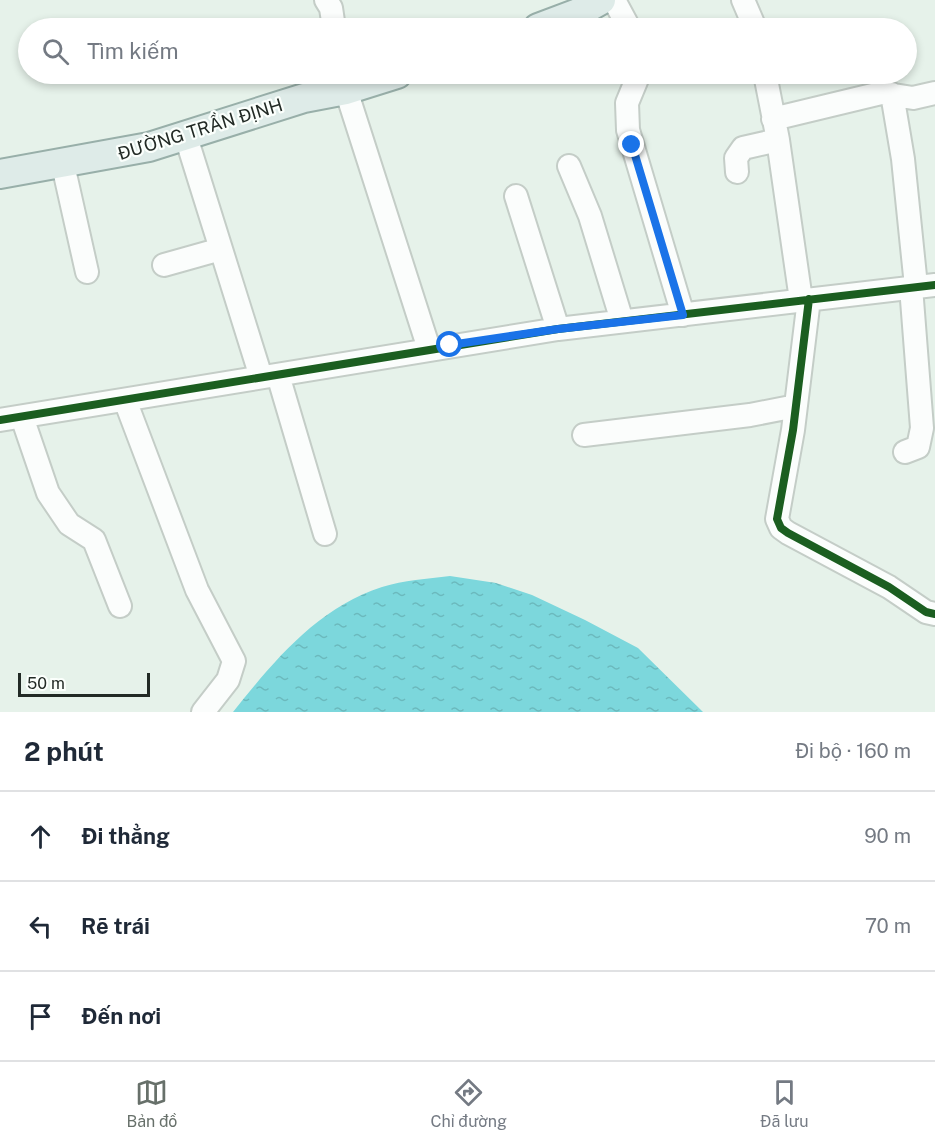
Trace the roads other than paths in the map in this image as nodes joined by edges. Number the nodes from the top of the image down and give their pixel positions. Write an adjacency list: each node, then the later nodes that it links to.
1 (326, 0): 5 (street)
2 (601, 0): 6 (main road)
3 (614, 0): 7 (street)
4 (743, 0): 8 (street)
5 (332, 18)
6 (565, 18)
7 (624, 18)
8 (751, 18)
9 (635, 84): 26 (street)
10 (767, 84): 14 (street)
11 (340, 85): 15 (main road, ĐƯỜNG TRẦN ĐỊNH); 29 (street)
12 (935, 93): 13 (street)
13 (892, 94): 14 (street); 24 (street)
14 (776, 129): 18 (street); 25 (street)
15 (186, 137): 16 (main road, ĐƯỜNG TRẦN ĐỊNH); 21 (street)
16 (63, 165): 19 (main road, ĐƯỜNG TRẦN ĐỊNH); 23 (street)
17 (569, 166): 27 (street)
18 (737, 172)
19 (0, 174)
20 (516, 196): 28 (street)
21 (221, 249): 22 (street); 30 (street)
22 (164, 265)
23 (87, 272)
24 (921, 286): 25 (street); 35 (street)
25 (805, 299): 26 (street); 32 (street)
26 (683, 315): 27 (street)
27 (622, 321): 28 (street)
28 (558, 329): 29 (street)
29 (429, 349): 30 (street)
30 (269, 376): 31 (street); 36 (street)
31 (126, 400): 33 (street); 39 (street)
32 (796, 406): 34 (street); 38 (street)
33 (11, 418): 37 (street)
34 (584, 435)
35 (905, 452)
36 (325, 534)
37 (120, 606)
38 (935, 614)
39 (203, 712)

